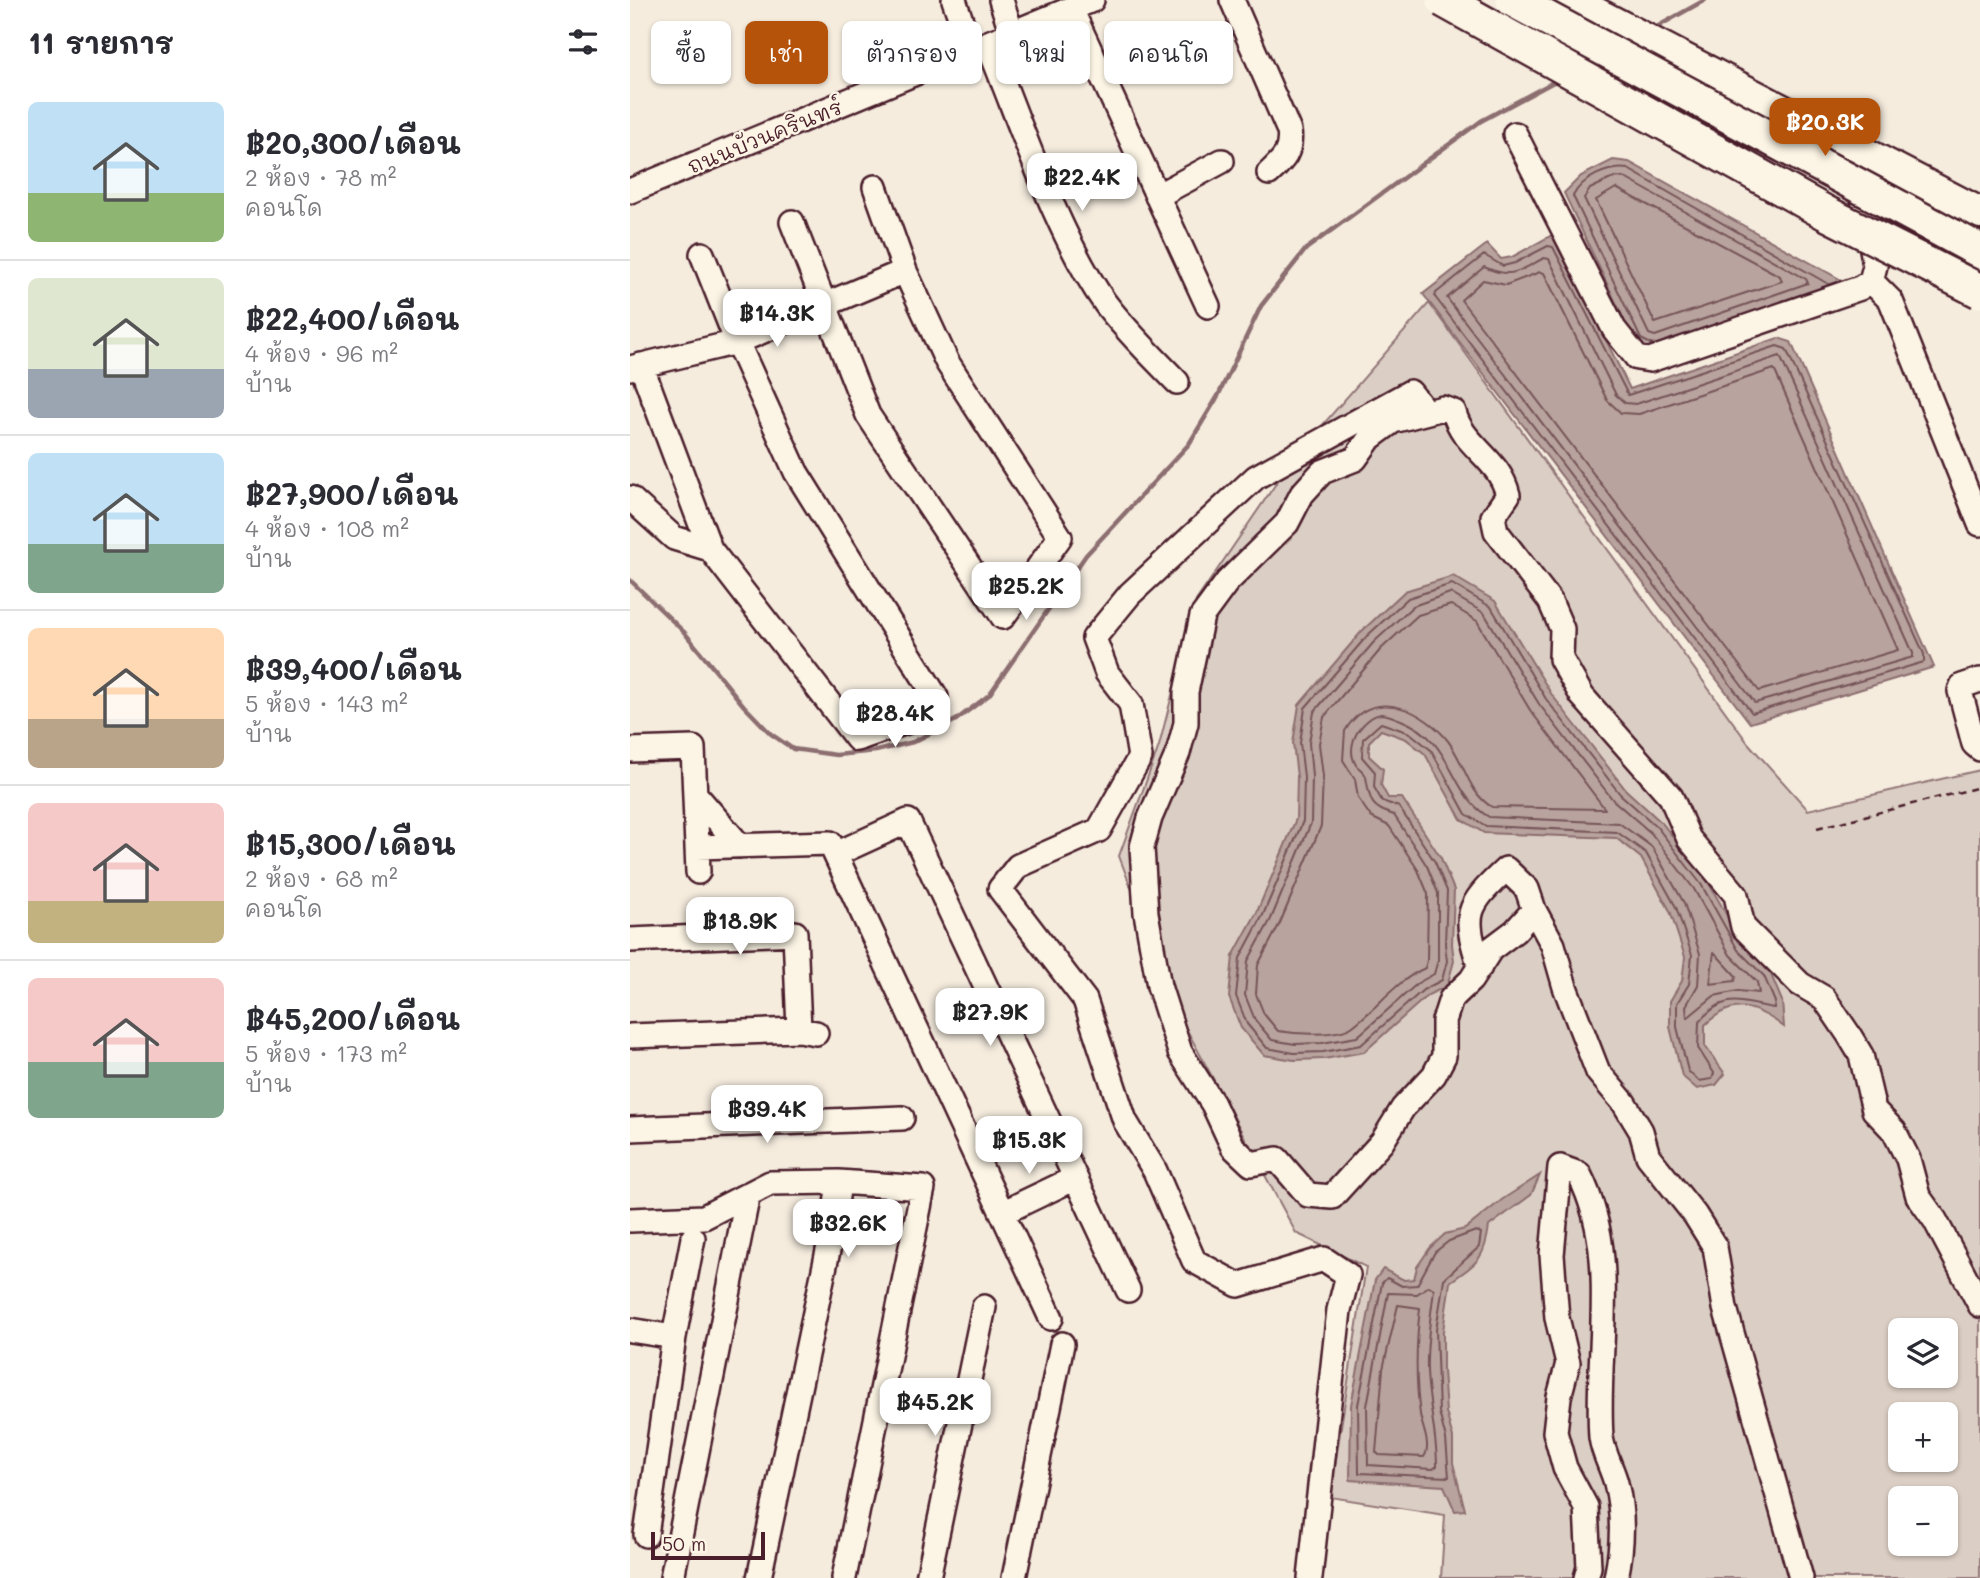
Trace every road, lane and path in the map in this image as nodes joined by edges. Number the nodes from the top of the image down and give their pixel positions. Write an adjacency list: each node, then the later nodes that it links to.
1 (954, 0): 8 (street)
2 (1001, 0): 9 (street)
3 (1232, 0): 16 (street)
4 (1443, 0): 26 (highway, bridge)
5 (1513, 0): 22 (highway, bridge)
6 (1081, 5): 10 (street, ถนนบัวนครินทร์); 19 (street)
7 (1581, 5): 14 (main road)
8 (965, 21)
9 (1008, 21)
10 (1043, 21)
11 (982, 52): 31 (street)
12 (892, 84): 18 (street, ถนนบัวนครินทร์)
13 (1515, 134): 25 (street)
14 (1836, 135): 20 (main road); 25 (street)
15 (1222, 161): 19 (street)
16 (1269, 173)
17 (875, 187): 24 (street)
18 (630, 191)
19 (1157, 196): 28 (street)
20 (1980, 213)
21 (792, 222): 27 (street)
22 (1980, 251)
23 (702, 254): 29 (street)
24 (905, 271): 27 (street); 27 (street)
25 (1871, 281): 34 (street)
26 (1980, 291)
27 (824, 306): 29 (street)
28 (1208, 306)
29 (737, 342): 30 (street); 35 (street)
30 (635, 367): 35 (street)
31 (1177, 383)
32 (1426, 412): 49 (street); 60 (street); 72 (street)
33 (630, 498): 35 (street)
34 (1980, 524)
35 (710, 549)
36 (1976, 681): 37 (street); 39 (street)
37 (1980, 707)
38 (630, 750): 41 (street)
39 (1980, 750)
40 (1980, 787): 42 (path)
41 (695, 794): 43 (street); 44 (street)
42 (1817, 828)
43 (740, 846): 44 (street); 45 (street)
44 (697, 847): 46 (street)
45 (836, 854): 53 (street); 56 (street)
46 (698, 872)
47 (1534, 910): 49 (street); 49 (street); 75 (street)
48 (630, 940): 50 (street)
49 (1480, 967)
50 (630, 1036)
51 (902, 1118): 52 (street)
52 (630, 1129)
53 (1075, 1178): 56 (street); 59 (street)
54 (839, 1182): 55 (street); 68 (street); 69 (street)
55 (748, 1194): 57 (street); 67 (street)
56 (1002, 1213): 62 (street)
57 (630, 1220)
58 (693, 1238): 64 (street)
59 (1128, 1290)
60 (1980, 1305)
61 (984, 1307): 70 (street)
62 (1051, 1318)
63 (630, 1330): 64 (street)
64 (674, 1337): 66 (street)
65 (1062, 1344): 71 (street)
66 (646, 1535)
67 (673, 1578)
68 (759, 1578)
69 (844, 1578)
70 (928, 1578)
71 (1014, 1578)
72 (1310, 1578)
73 (1586, 1578): 74 (street)
74 (1616, 1578)
75 (1801, 1578)

